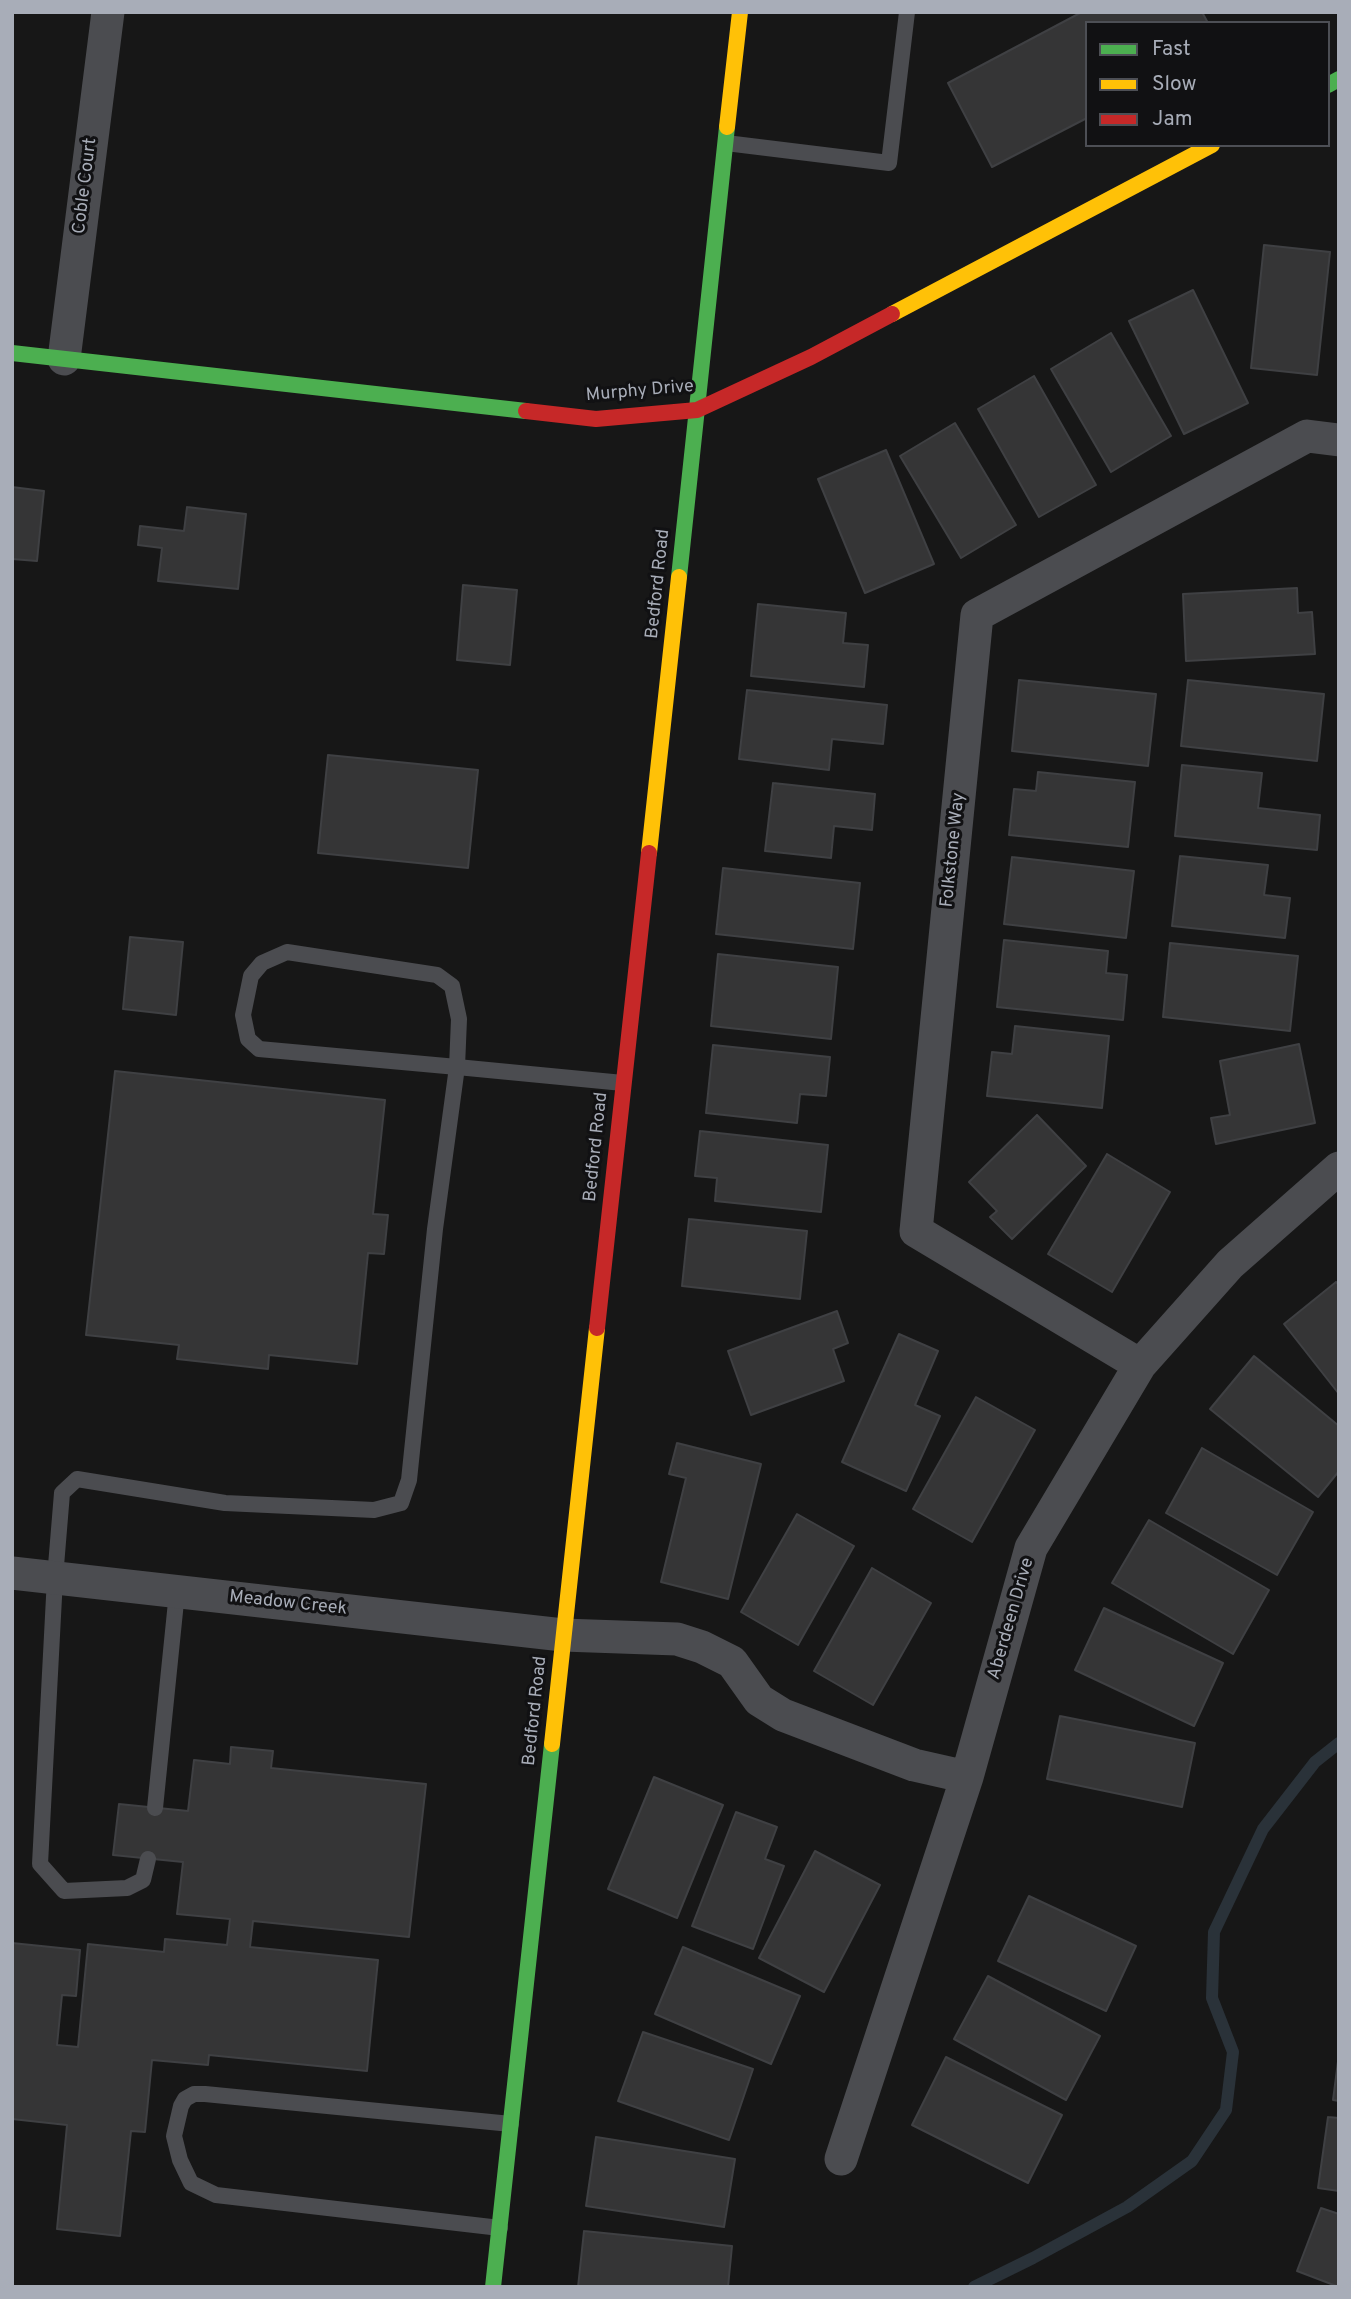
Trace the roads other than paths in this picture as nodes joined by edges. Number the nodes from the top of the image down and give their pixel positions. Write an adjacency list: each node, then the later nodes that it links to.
1 (108, 12): 7 (street, Coble Court)
2 (740, 12): 4 (main road, Bedford Road)
3 (907, 12): 4 (lane)
4 (726, 143): 8 (main road, Bedford Road)
5 (1208, 147): 8 (main road, Murphy Drive)
6 (12, 353): 7 (main road, Murphy Drive)
7 (64, 359): 8 (main road, Murphy Drive)
8 (697, 410): 11 (main road, Bedford Road)
9 (1339, 440): 13 (street, Folkstone Way)
10 (457, 1067): 10 (lane); 11 (lane); 15 (lane)
11 (623, 1083): 17 (main road, Bedford Road)
12 (1339, 1168): 13 (street, Aberdeen Drive)
13 (1140, 1364): 18 (street, Aberdeen Drive)
14 (12, 1573): 15 (street, Meadow Creek)
15 (55, 1578): 16 (street, Meadow Creek); 20 (lane)
16 (177, 1592): 17 (street, Meadow Creek); 19 (lane)
17 (564, 1635): 18 (street, Meadow Creek); 21 (main road, Bedford Road)
18 (967, 1777): 22 (street, Aberdeen Drive)
19 (155, 1808)
20 (148, 1859)
21 (511, 2124): 23 (main road, Bedford Road); 23 (lane)
22 (841, 2159)
23 (500, 2228): 24 (main road, Bedford Road)
24 (494, 2287)

